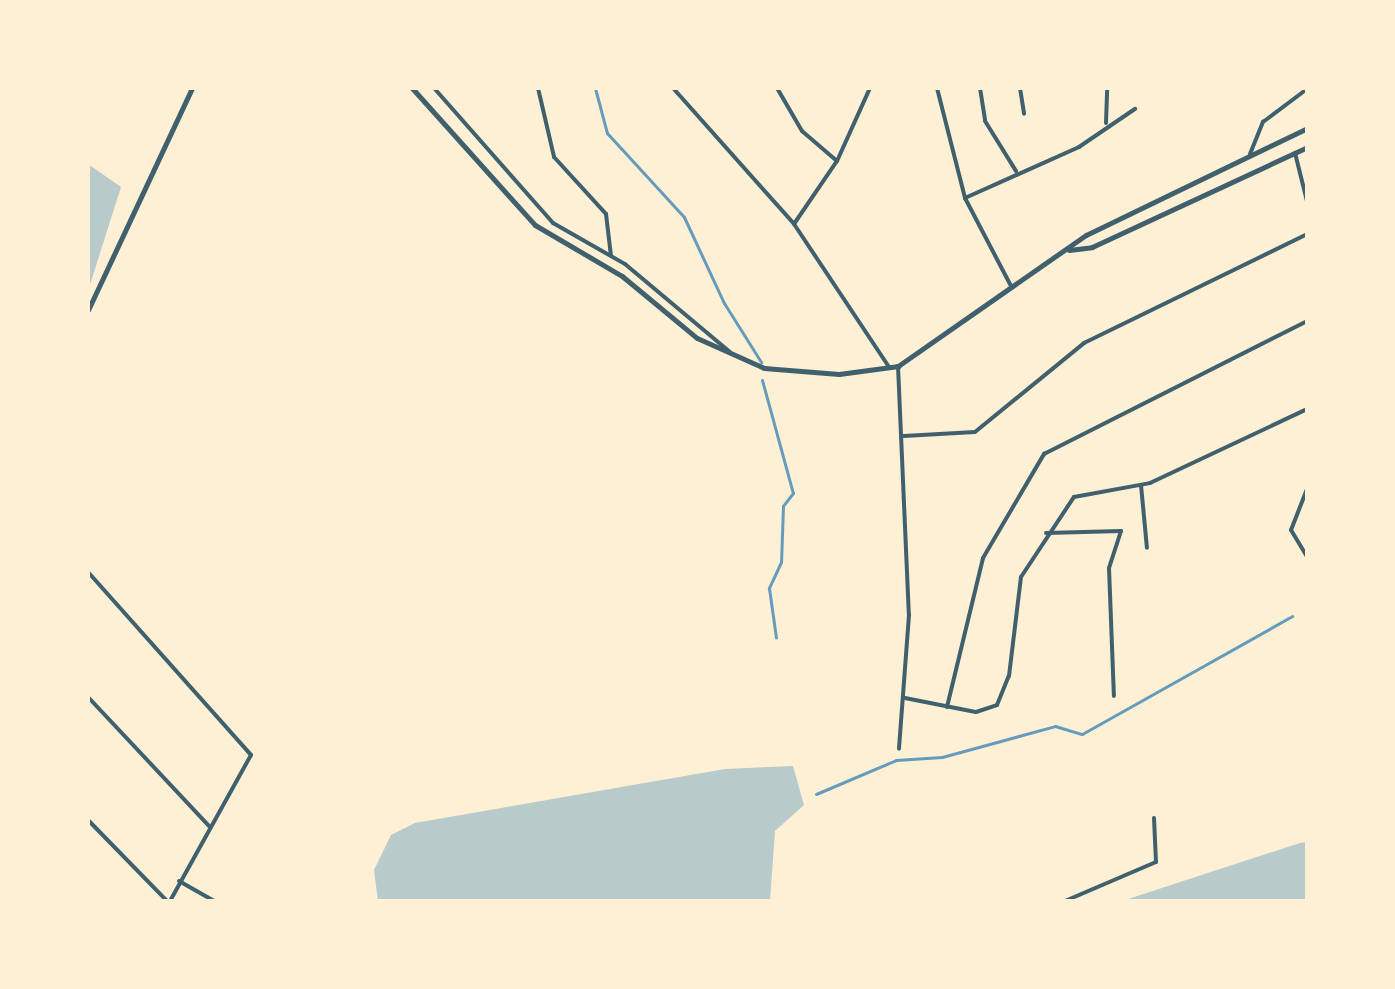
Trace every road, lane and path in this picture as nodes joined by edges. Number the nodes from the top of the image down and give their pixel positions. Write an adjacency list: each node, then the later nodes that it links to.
1 (192, 88): 29 (street)
2 (412, 88): 31 (street)
3 (434, 88): 27 (street)
4 (538, 88): 27 (street)
5 (673, 88): 24 (street)
6 (777, 88): 20 (street)
7 (870, 88): 20 (street)
8 (937, 88): 22 (street)
9 (980, 88): 21 (street)
10 (1020, 88): 14 (street)
11 (1107, 88): 15 (street)
12 (1307, 89): 19 (street)
13 (1135, 109): 15 (street)
14 (1024, 114)
15 (1106, 123): 21 (street)
16 (1307, 128): 19 (street)
17 (1307, 147): 18 (street)
18 (1295, 153): 23 (street); 26 (street)
19 (1250, 154): 26 (street)
20 (837, 161): 24 (street)
21 (1017, 172): 22 (street)
22 (965, 198): 28 (street)
23 (1307, 201)
24 (794, 224): 33 (street)
25 (1307, 234): 35 (street)
26 (1068, 250): 28 (street)
27 (611, 256): 31 (street)
28 (1011, 286): 32 (street)
29 (88, 310)
30 (1307, 321): 45 (street)
31 (731, 354): 33 (street)
32 (898, 366): 33 (street); 35 (street)
33 (890, 369)
34 (1307, 409): 36 (street)
35 (904, 436): 44 (street)
36 (1141, 485): 38 (street); 39 (street)
37 (1307, 489): 40 (street)
38 (1046, 533): 42 (street); 45 (street)
39 (1147, 548)
40 (1307, 557)
41 (88, 572): 49 (street)
42 (1114, 696)
43 (88, 697): 49 (street)
44 (905, 698): 45 (street); 46 (street)
45 (947, 708)
46 (899, 749)
47 (1154, 818): 53 (street)
48 (88, 820): 51 (street)
49 (210, 827): 50 (street)
50 (179, 881): 51 (street); 52 (street)
51 (169, 901)
52 (214, 901)
53 (1065, 901)

